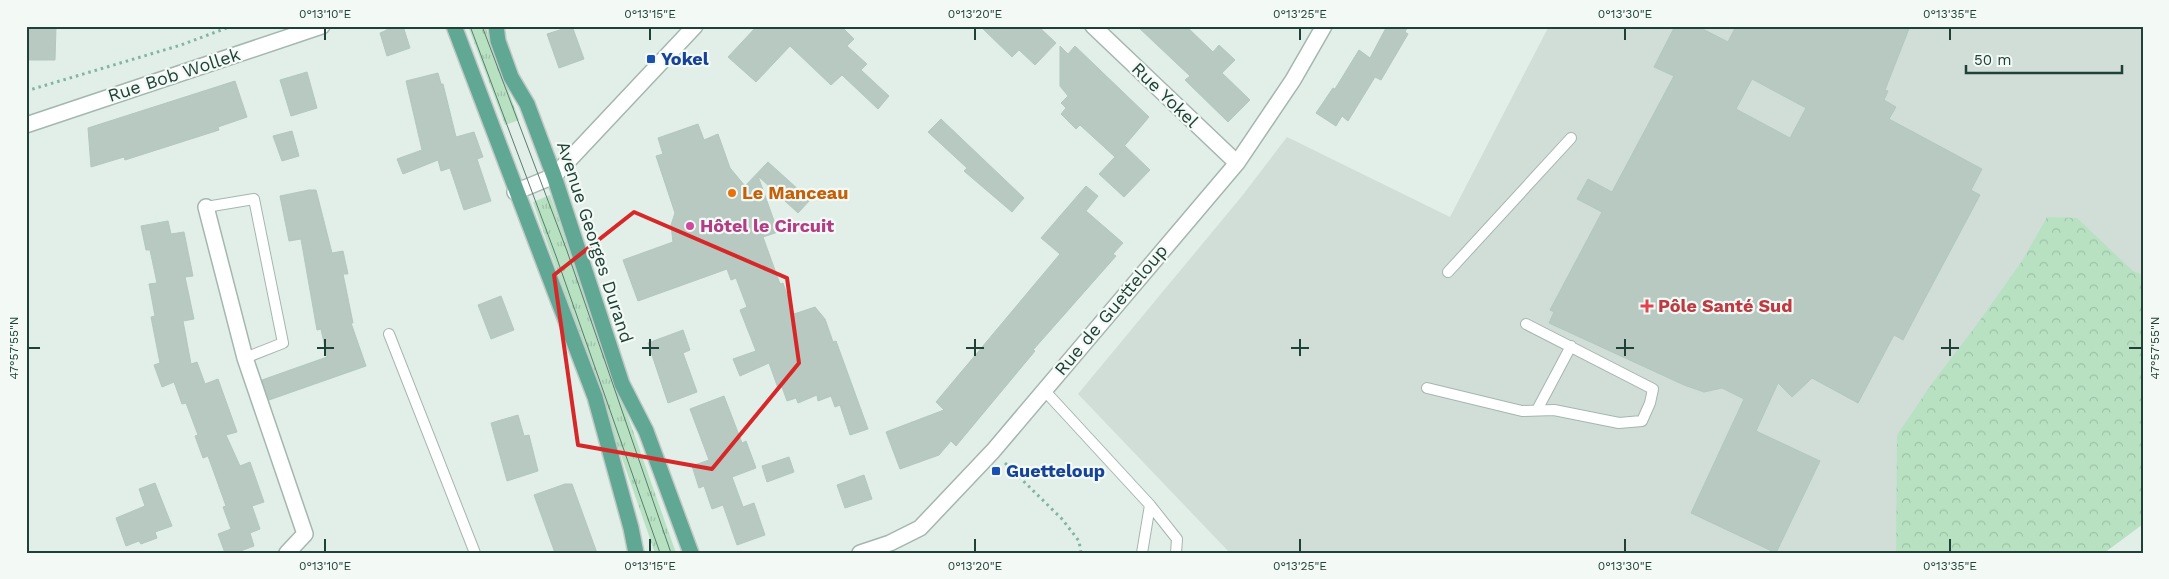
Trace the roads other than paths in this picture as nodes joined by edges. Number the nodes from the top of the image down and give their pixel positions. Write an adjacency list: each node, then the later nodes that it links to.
1 (322, 26): 7 (street, Rue Bob Wollek)
2 (454, 26): 11 (main road)
3 (496, 26): 10 (main road, Avenue Georges Durand)
4 (695, 26): 10 (street)
5 (1092, 26): 9 (street, Rue Yokel)
6 (1324, 26): 9 (street, Rue de Guetteloup)
7 (26, 124)
8 (1571, 138): 13 (lane)
9 (1237, 163): 19 (street, Rue de Guetteloup)
10 (554, 176): 11 (street); 27 (main road, Avenue Georges Durand)
11 (515, 192): 22 (main road)
12 (206, 207): 17 (street); 17 (lane)
13 (1448, 272)
14 (1526, 324): 16 (lane)
15 (389, 334): 24 (lane)
16 (1571, 346): 20 (lane); 20 (lane)
17 (245, 358): 23 (street)
18 (1427, 388): 20 (lane)
19 (1044, 390): 21 (lane); 28 (street, Rue de Guetteloup)
20 (1537, 410)
21 (1150, 506): 29 (lane); 30 (lane)
22 (632, 528): 25 (main road); 26 (main road)
23 (287, 553)
24 (475, 553)
25 (636, 553)
26 (642, 553)
27 (691, 553)
28 (860, 553)
29 (1142, 553)
30 (1176, 553)

